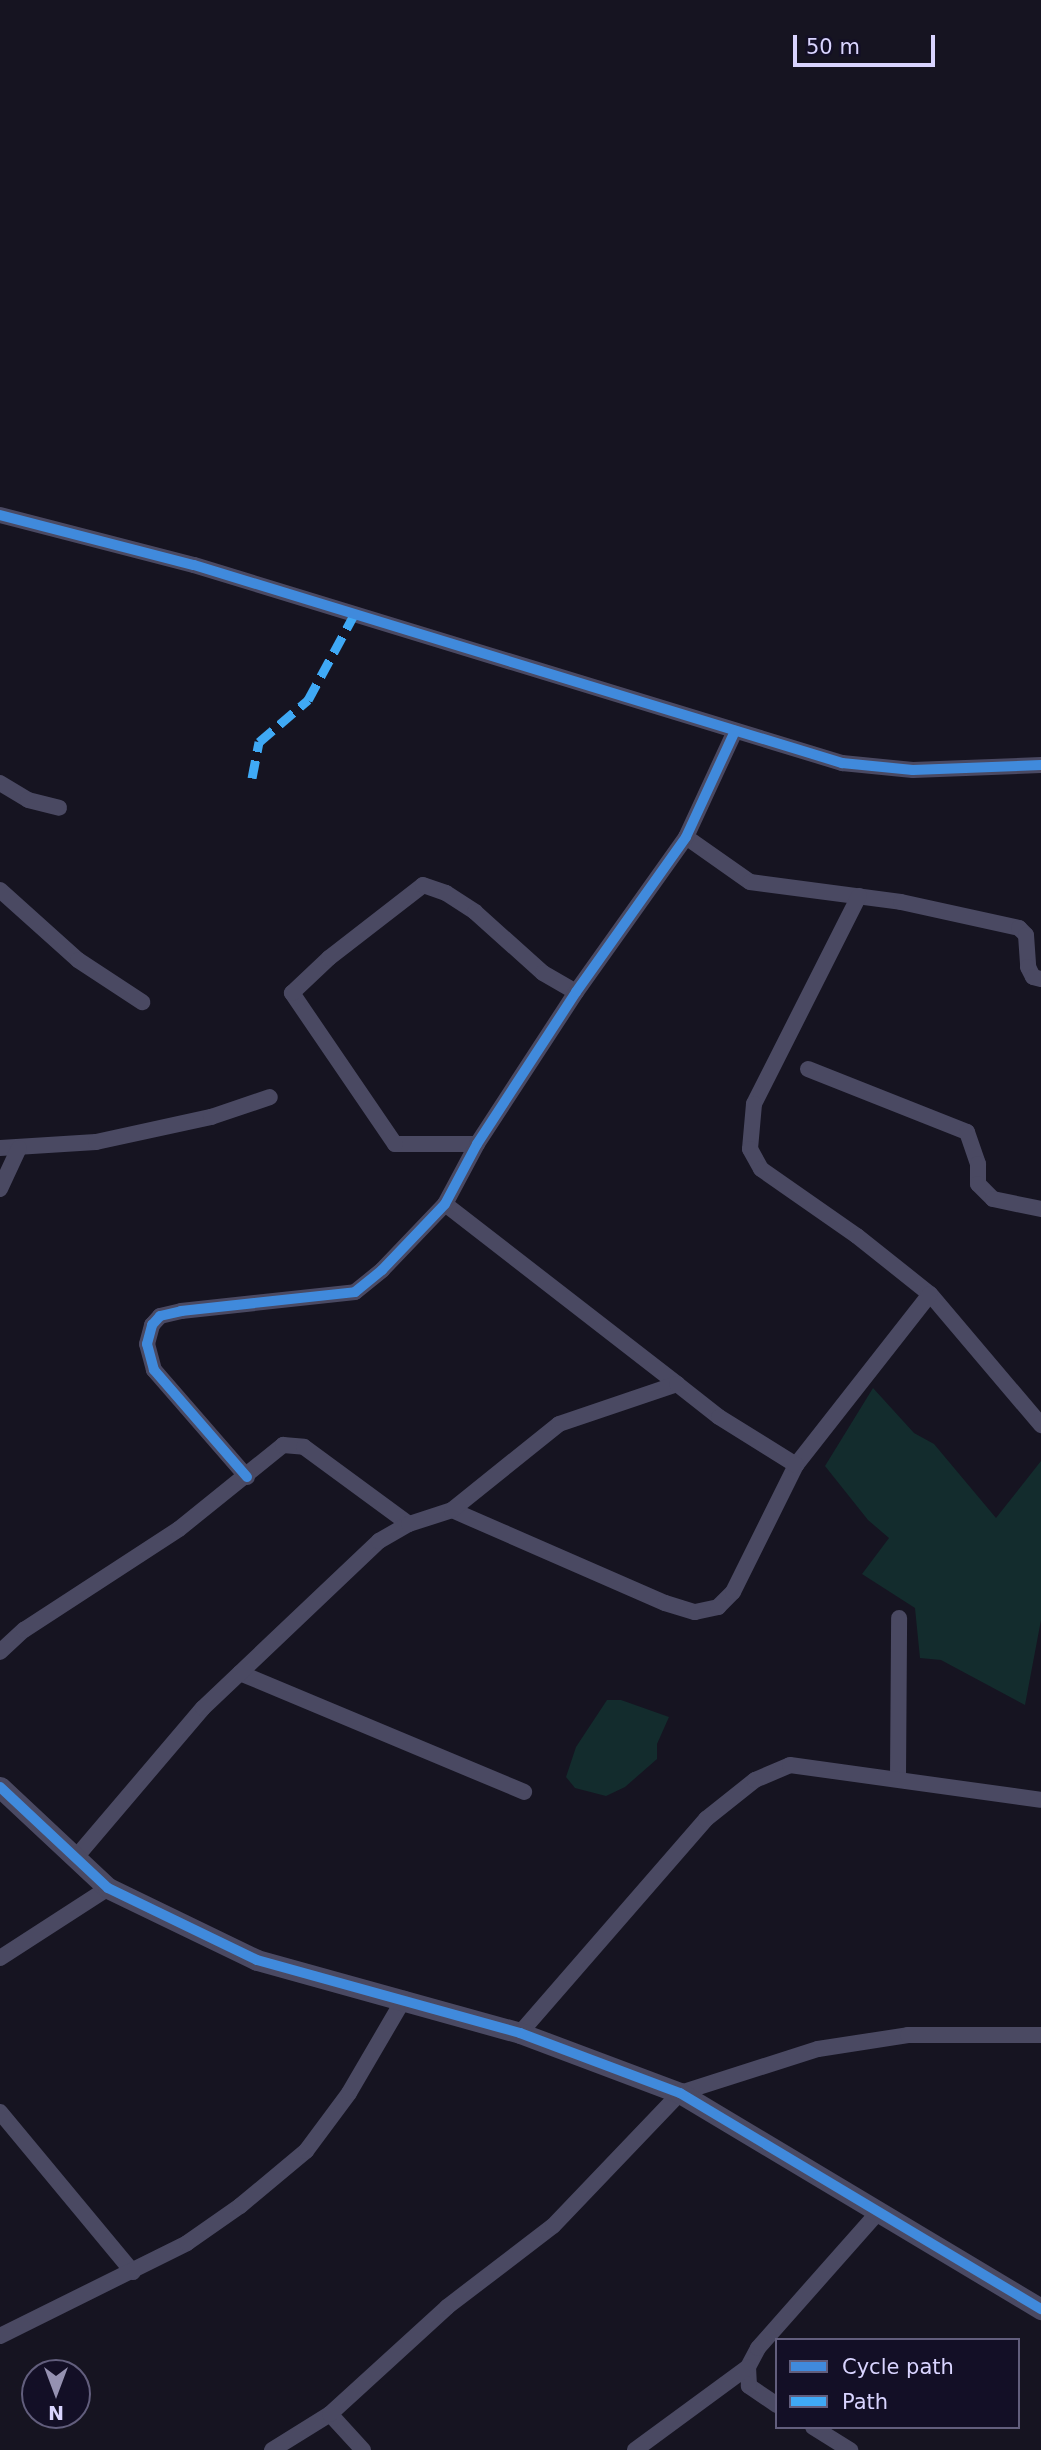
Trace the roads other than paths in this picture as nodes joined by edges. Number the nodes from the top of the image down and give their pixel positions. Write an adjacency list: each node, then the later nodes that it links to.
1 (0, 515): 2 (street)
2 (735, 731): 3 (street); 6 (street)
3 (1041, 765)
4 (0, 783): 5 (street)
5 (59, 808)
6 (686, 837): 8 (street); 10 (street)
7 (0, 890): 11 (street)
8 (859, 896): 9 (street); 20 (street)
9 (1041, 979)
10 (576, 992): 14 (street); 14 (street)
11 (142, 1002)
12 (808, 1069): 19 (street)
13 (270, 1097): 15 (street)
14 (477, 1144): 18 (street)
15 (19, 1148): 16 (street); 17 (street)
16 (0, 1149)
17 (0, 1189)
18 (445, 1204): 21 (street); 24 (street)
19 (1041, 1209)
20 (930, 1294): 22 (street); 23 (street)
21 (677, 1384): 23 (street); 25 (street)
22 (1041, 1425)
23 (796, 1465): 25 (street)
24 (247, 1477): 26 (street); 28 (street)
25 (453, 1510): 26 (street)
26 (409, 1524): 29 (street)
27 (899, 1618): 30 (street)
28 (0, 1652)
29 (240, 1673): 32 (street); 34 (street)
30 (898, 1778): 33 (street); 38 (street)
31 (0, 1787): 34 (street)
32 (524, 1792)
33 (1041, 1800)
34 (77, 1856): 35 (street)
35 (108, 1888): 36 (street); 37 (street)
36 (0, 1958)
37 (404, 1999): 38 (street); 43 (street)
38 (520, 2033): 40 (street)
39 (1041, 2035): 40 (street)
40 (680, 2093): 42 (street); 48 (street)
41 (0, 2112): 43 (street)
42 (879, 2211): 44 (street); 46 (street)
43 (133, 2272): 45 (street)
44 (1041, 2309)
45 (0, 2336)
46 (748, 2367): 47 (street); 52 (street)
47 (775, 2404)
48 (330, 2414): 50 (street); 51 (street)
49 (816, 2429): 53 (street)
50 (272, 2450)
51 (363, 2450)
52 (635, 2450)
53 (850, 2450)

